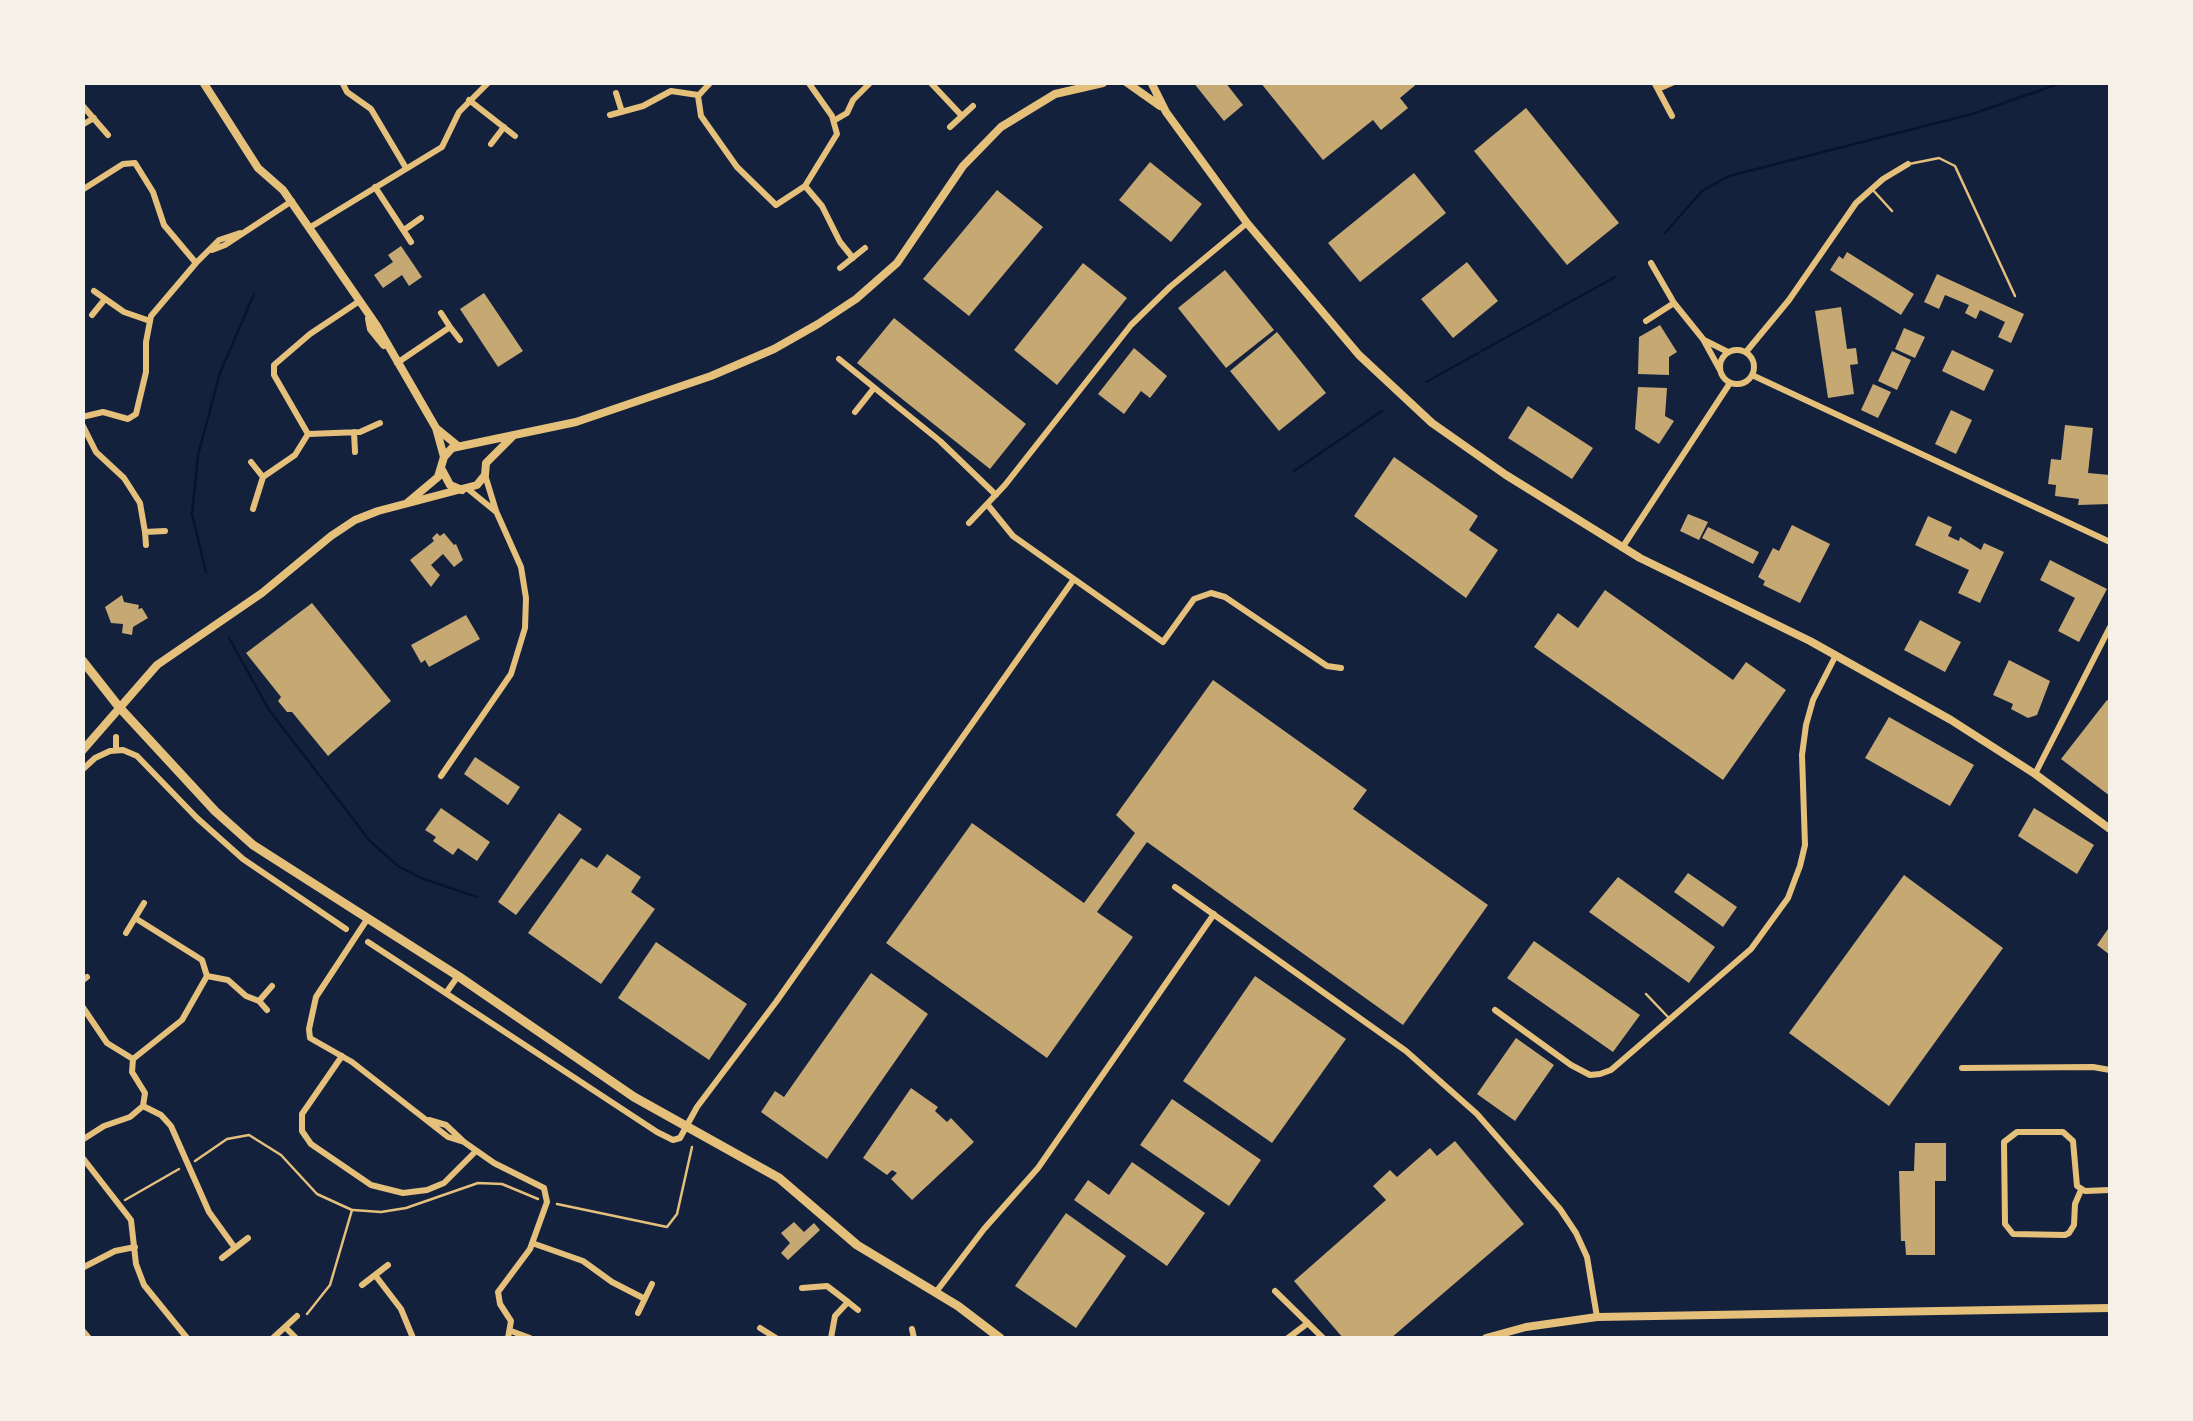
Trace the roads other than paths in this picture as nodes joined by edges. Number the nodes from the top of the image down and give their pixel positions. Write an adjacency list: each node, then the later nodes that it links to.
1 (203, 82): 40 (street)
2 (342, 82): 35 (street)
3 (489, 82): 18 (street)
4 (711, 82): 17 (street)
5 (808, 82): 27 (street)
6 (871, 82): 27 (street)
7 (930, 82): 24 (street)
8 (1067, 82): 16 (street)
9 (1114, 82): 13 (street)
10 (1126, 82): 22 (street)
11 (1151, 82): 22 (street)
12 (1674, 82): 14 (street)
13 (1103, 83): 16 (street)
14 (1656, 86): 25 (street)
15 (616, 92): 21 (street)
16 (1056, 94): 78 (street)
17 (698, 96): 21 (street); 36 (street)
18 (470, 100): 29 (street); 35 (street)
19 (82, 105): 26 (street)
20 (973, 106): 24 (street)
21 (622, 112): 23 (street)
22 (1166, 112): 43 (street)
23 (610, 116)
24 (962, 116): 30 (street)
25 (1672, 116)
26 (94, 118): 28 (street); 31 (street)
27 (835, 120): 36 (street)
28 (82, 125)
29 (504, 128): 32 (street); 33 (street)
30 (950, 128)
31 (108, 135)
32 (515, 136)
33 (491, 144)
34 (1908, 164): 38 (street); 53 (lane)
35 (406, 168): 37 (street)
36 (805, 186): 48 (street)
37 (374, 187): 44 (street); 45 (street)
38 (1872, 188): 41 (lane); 65 (street)
39 (82, 190): 49 (street)
40 (292, 201): 44 (street); 49 (street)
41 (1892, 211)
42 (420, 218): 45 (street)
43 (1248, 224): 88 (street); 98 (street)
44 (309, 228): 55 (street)
45 (404, 230): 46 (street)
46 (411, 242)
47 (865, 248): 48 (street)
48 (853, 258): 51 (street)
49 (196, 263): 59 (street)
50 (1651, 263): 56 (street)
51 (840, 268)
52 (94, 291): 54 (street)
53 (2016, 296)
54 (104, 299): 58 (street); 59 (street)
55 (358, 302): 67 (street); 77 (street)
56 (1674, 303): 60 (street); 62 (street)
57 (442, 313): 61 (street)
58 (92, 315)
59 (150, 321): 73 (street)
60 (1646, 321)
61 (450, 327): 63 (street); 67 (street)
62 (1703, 339): 64 (street); 68 (street)
63 (460, 340)
64 (1728, 352): 65 (street); 68 (street)
65 (1746, 352): 69 (street)
66 (839, 360): 71 (street)
67 (397, 363): 75 (street)
68 (1720, 370): 70 (street)
69 (1752, 375): 70 (street); 96 (street)
70 (1730, 383): 98 (street)
71 (874, 388): 72 (street); 88 (street)
72 (855, 412)
73 (82, 420): 95 (street)
74 (380, 423): 76 (street)
75 (436, 428): 79 (street); 81 (street)
76 (354, 432): 77 (street); 80 (street)
77 (308, 434): 86 (street)
78 (513, 436): 79 (street); 83 (street)
79 (464, 446): 81 (street); 83 (street)
80 (356, 452)
81 (444, 457): 84 (street)
82 (251, 462): 86 (street)
83 (486, 464): 85 (street)
84 (442, 469): 87 (street); 89 (street)
85 (485, 475): 87 (street); 92 (street)
86 (263, 477): 91 (street)
87 (465, 490): 89 (street); 92 (street)
88 (996, 494): 90 (street)
89 (407, 503): 104 (street)
90 (987, 504): 93 (street); 99 (street)
91 (253, 509)
92 (496, 512): 110 (street)
93 (969, 523)
94 (165, 531): 95 (street)
95 (145, 532): 97 (street)
96 (2110, 542)
97 (146, 545)
98 (1622, 548): 101 (street)
99 (1074, 579): 103 (street); 137 (street)
100 (2110, 627): 109 (street)
101 (1836, 655): 109 (street); 131 (street)
102 (82, 660): 104 (main road)
103 (1342, 668)
104 (119, 707): 107 (street); 112 (main road)
105 (116, 737): 106 (street)
106 (116, 750): 108 (street); 113 (street)
107 (82, 751)
108 (82, 770)
109 (2035, 774): 111 (street)
110 (441, 776)
111 (2110, 828)
112 (272, 858): 113 (street); 118 (main road)
113 (262, 873): 119 (street)
114 (1175, 886): 116 (street)
115 (144, 903): 117 (street)
116 (1214, 914): 155 (street); 162 (street)
117 (134, 918): 120 (street); 122 (street)
118 (368, 918): 123 (main road); 132 (street)
119 (346, 929)
120 (126, 933)
121 (368, 942): 125 (street)
122 (207, 976): 127 (street); 133 (street)
123 (458, 976): 125 (street); 137 (main road)
124 (272, 986): 127 (street)
125 (446, 994): 137 (street)
126 (1646, 994): 131 (lane)
127 (259, 1000): 129 (street)
128 (82, 1006): 133 (street)
129 (266, 1010)
130 (1495, 1010): 131 (street)
131 (1669, 1018)
132 (342, 1056): 139 (street); 139 (street)
133 (133, 1059): 136 (street)
134 (1962, 1068): 135 (street)
135 (2110, 1070)
136 (143, 1106): 138 (street); 146 (street)
137 (686, 1128): 155 (main road)
138 (82, 1140)
139 (476, 1150): 144 (street)
140 (82, 1156): 145 (street)
141 (2082, 1190): 141 (street); 142 (street)
142 (2110, 1190)
143 (248, 1238): 146 (street)
144 (532, 1243): 156 (street); 166 (street)
145 (135, 1247): 149 (street); 168 (street)
146 (235, 1248): 147 (street)
147 (222, 1258)
148 (388, 1265): 150 (street)
149 (82, 1268)
150 (375, 1275): 152 (street); 171 (street)
151 (652, 1284): 156 (street)
152 (362, 1285)
153 (802, 1288): 157 (street)
154 (1275, 1291): 163 (street)
155 (936, 1292): 167 (main road)
156 (645, 1299): 160 (street)
157 (848, 1302): 159 (street); 174 (street)
158 (2110, 1308): 162 (street)
159 (858, 1310)
160 (638, 1314)
161 (299, 1317): 164 (street)
162 (1597, 1317): 177 (street)
163 (1308, 1323): 175 (street); 176 (street)
164 (285, 1327): 169 (street); 170 (street)
165 (760, 1328): 173 (street)
166 (510, 1335): 172 (street)
167 (996, 1337)
168 (187, 1338)
169 (273, 1338)
170 (296, 1338)
171 (413, 1338)
172 (530, 1338)
173 (776, 1338)
174 (831, 1338)
175 (1288, 1338)
176 (1323, 1338)
177 (1486, 1338)

